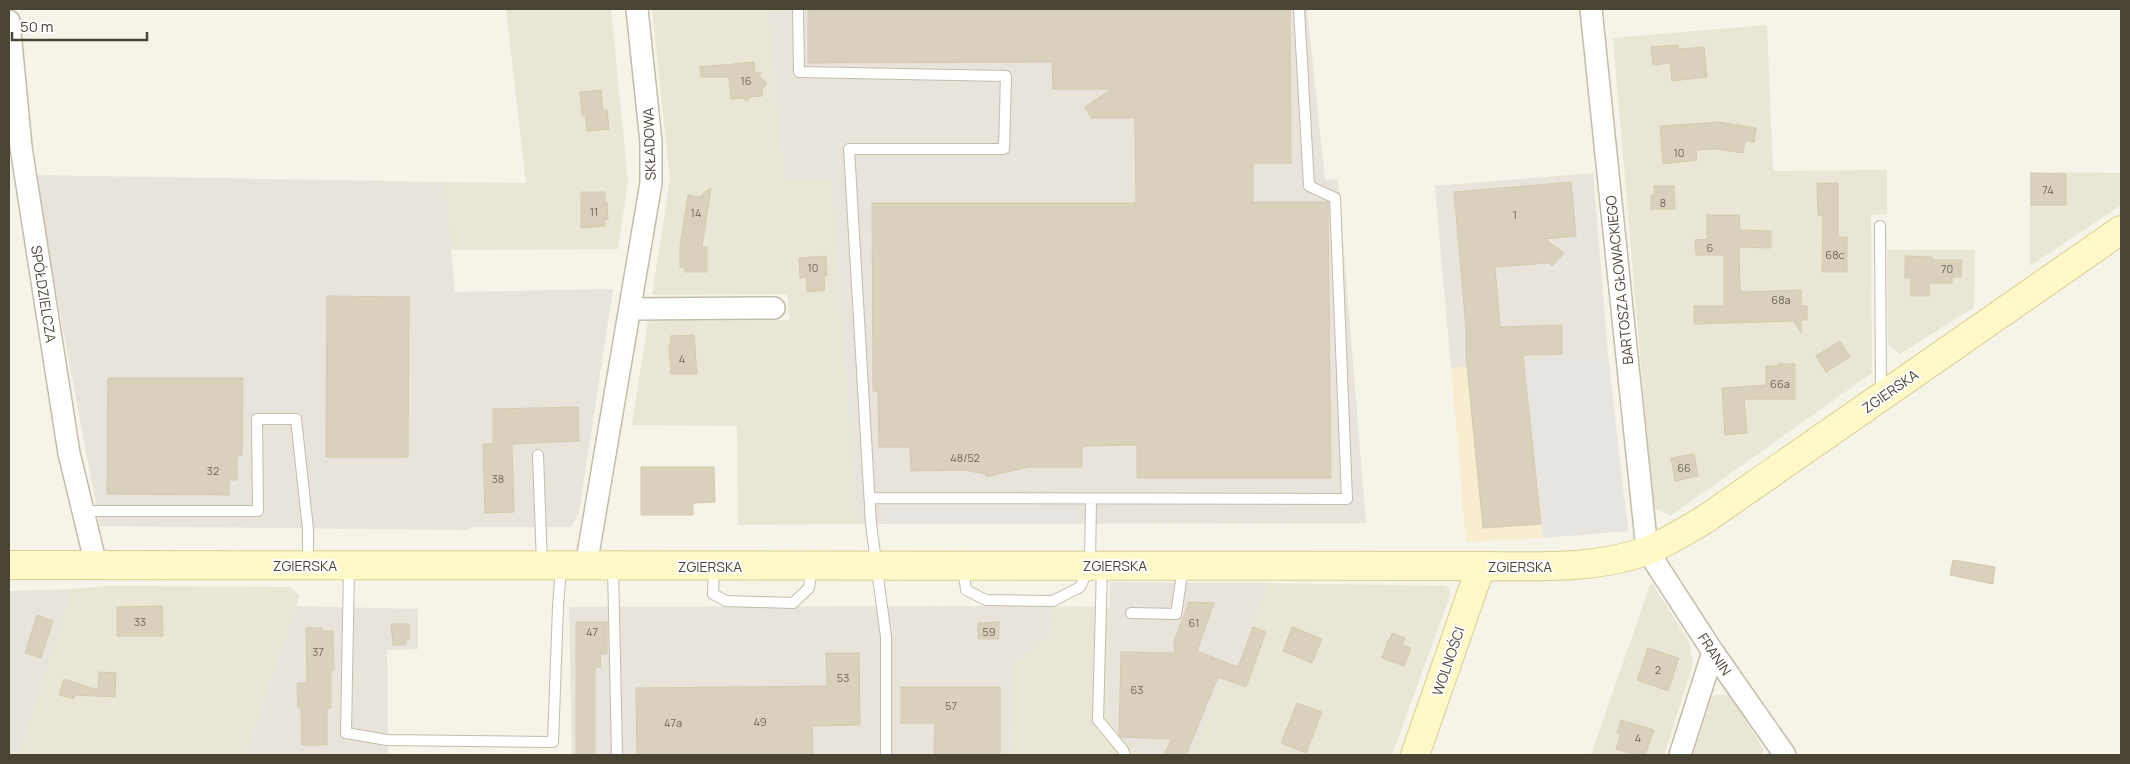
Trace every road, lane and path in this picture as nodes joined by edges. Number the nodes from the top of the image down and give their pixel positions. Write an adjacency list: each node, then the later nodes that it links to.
1 (638, 9): 9 (street, SKŁADOWA)
2 (798, 9): 12 (lane)
3 (1299, 9): 13 (lane)
4 (1591, 9): 15 (street, BARTOSZA GŁOWACKIEGO)
5 (9, 22): 14 (street, SPÓŁDZIELCZA)
6 (1880, 226): 10 (lane)
7 (2121, 230): 10 (main road, ZGIERSKA)
8 (774, 308): 9 (street)
9 (630, 309): 21 (street, SKŁADOWA)
10 (1881, 397): 15 (main road, ZGIERSKA)
11 (538, 455): 21 (lane)
12 (870, 498): 13 (lane); 25 (lane)
13 (1091, 499): 26 (lane)
14 (82, 511): 17 (street, SPÓŁDZIELCZA); 18 (lane)
15 (1647, 550): 27 (main road, ZGIERSKA); 29 (street, FRANIN)
16 (9, 565): 17 (main road, ZGIERSKA)
17 (96, 565): 18 (main road, ZGIERSKA)
18 (308, 565): 19 (main road, ZGIERSKA)
19 (349, 565): 21 (main road, ZGIERSKA); 21 (lane)
20 (1183, 565): 26 (main road, ZGIERSKA); 27 (main road, ZGIERSKA); 28 (lane)
21 (563, 566): 22 (main road, ZGIERSKA)
22 (614, 566): 23 (main road, ZGIERSKA); 30 (lane)
23 (714, 566): 24 (main road, ZGIERSKA); 24 (lane)
24 (812, 566): 25 (main road, ZGIERSKA)
25 (878, 566): 26 (main road, ZGIERSKA); 31 (lane)
26 (1096, 566): 32 (lane)
27 (1481, 566): 33 (main road, WOLNOŚCI)
28 (1131, 613)
29 (1713, 652): 34 (street); 35 (street, FRANIN)
30 (617, 755)
31 (886, 755)
32 (1125, 755)
33 (1415, 755)
34 (1680, 755)
35 (1785, 755)

